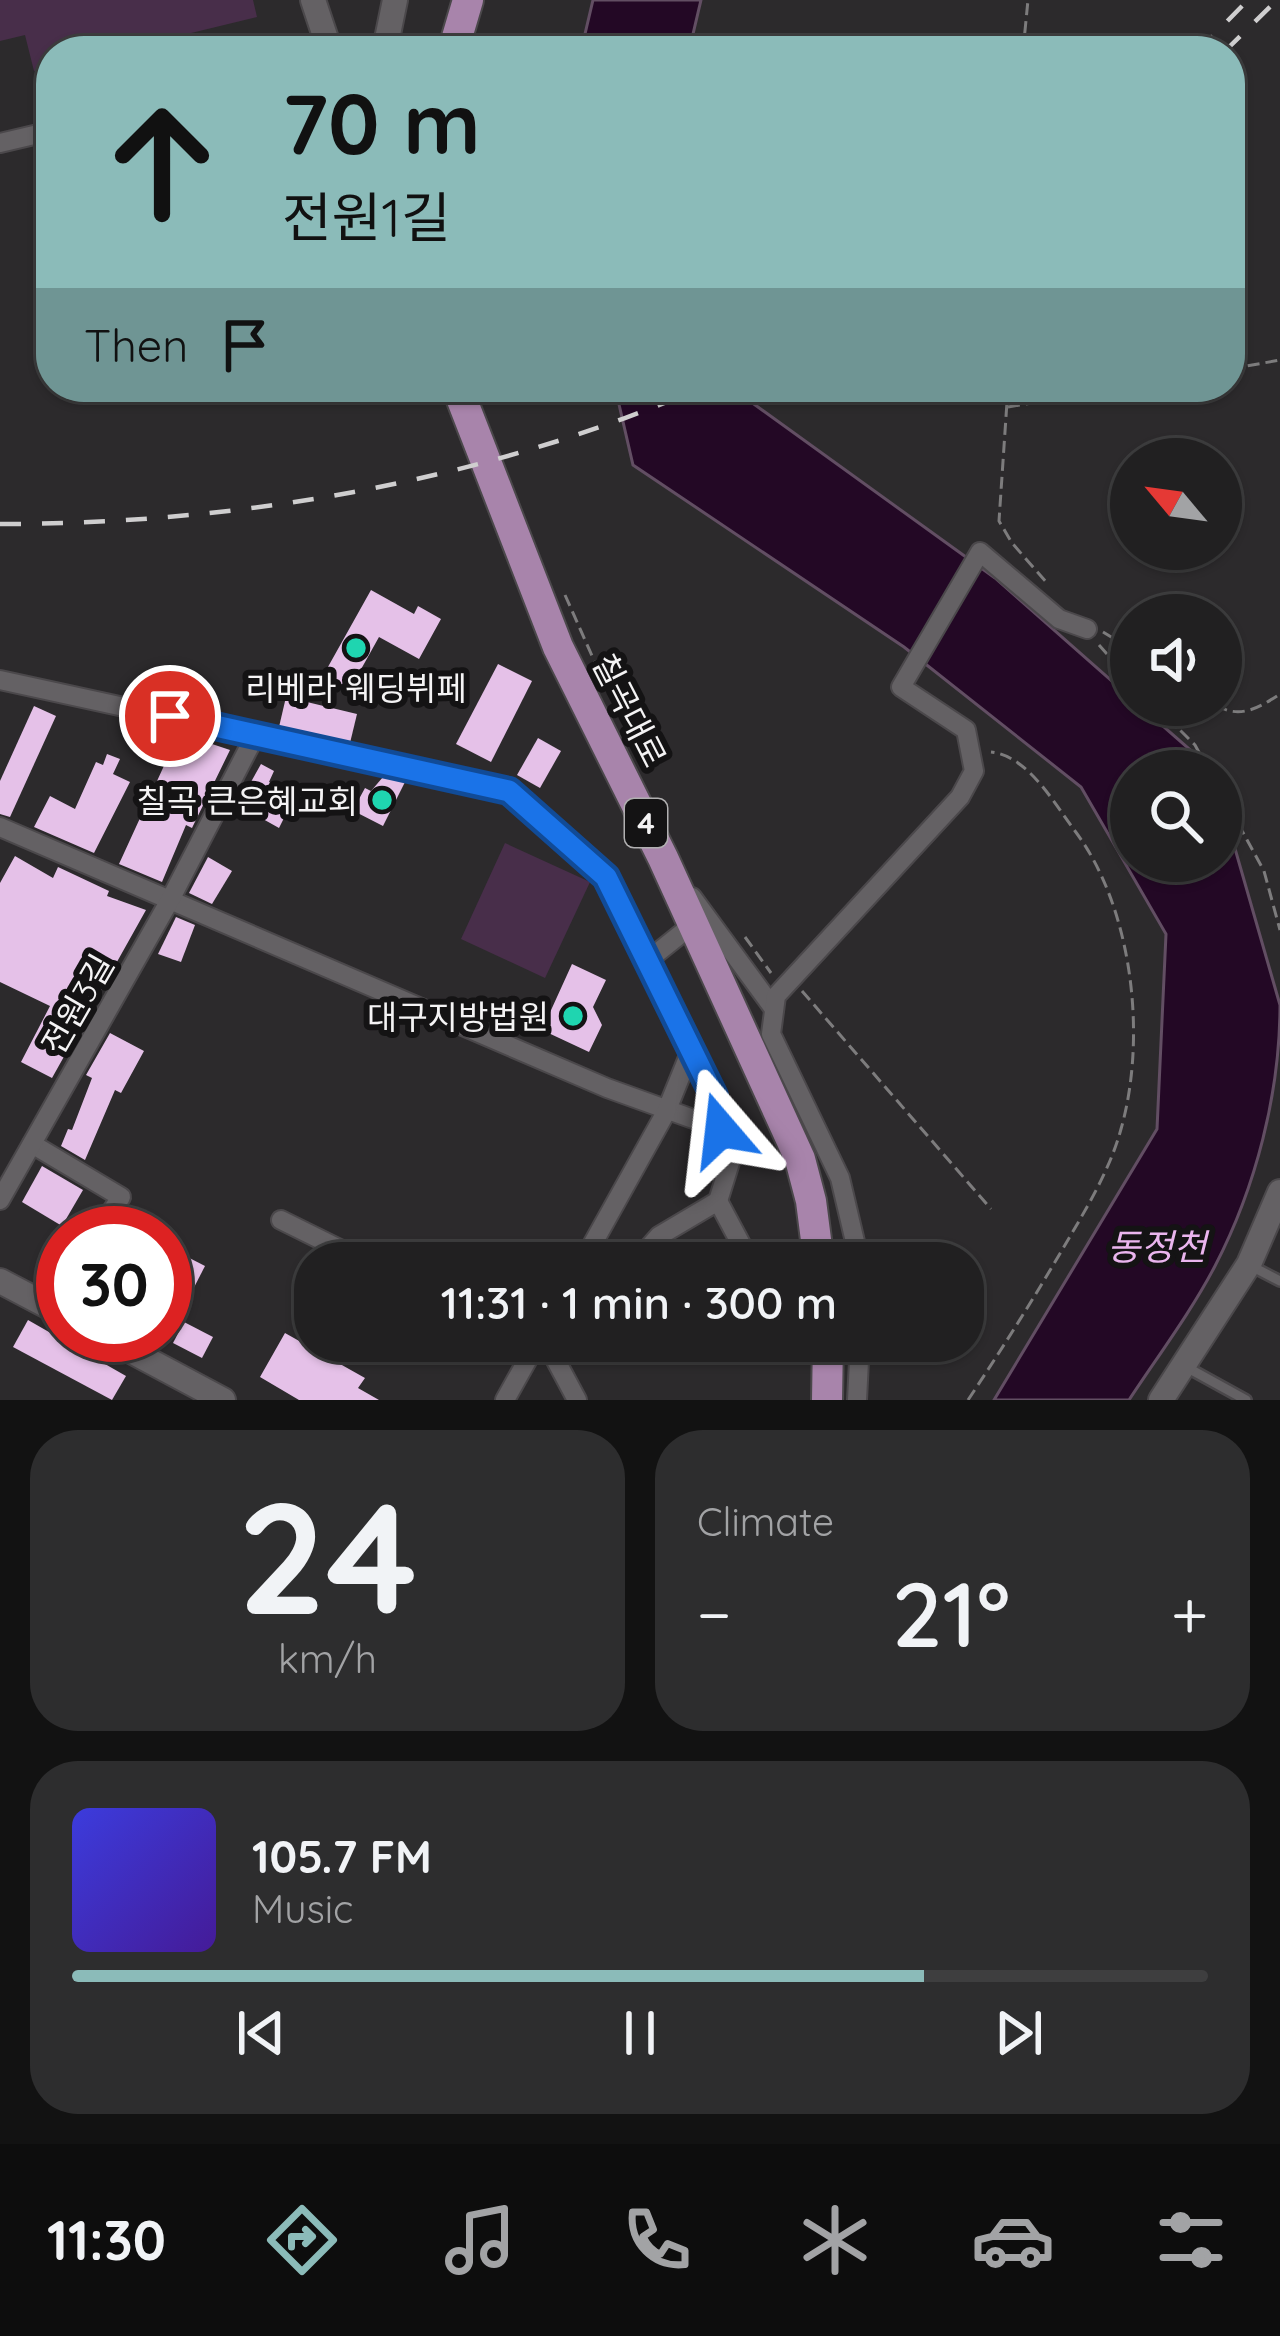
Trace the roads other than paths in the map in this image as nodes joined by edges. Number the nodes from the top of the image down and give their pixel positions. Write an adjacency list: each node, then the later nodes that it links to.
1 (313, 0): 4 (street)
2 (395, 0): 5 (street)
3 (468, 0): 6 (main road)
4 (325, 36)
5 (388, 36)
6 (457, 36)
7 (36, 134): 8 (street)
8 (0, 143)
9 (464, 402): 14 (main road, 칠곡대로 / 4)
10 (1087, 629): 18 (street)
11 (0, 680): 12 (street)
12 (256, 734): 15 (street, 전원3길); 17 (street)
13 (4, 829): 15 (street)
14 (663, 858): 16 (main road, 칠곡대로 / 4); 18 (street)
15 (170, 900): 20 (street); 22 (street, 전원3길)
16 (692, 925): 17 (street); 32 (main road, 칠곡대로 / 4)
17 (647, 961): 19 (street)
18 (774, 1009): 33 (street)
19 (692, 1048): 20 (street); 21 (street)
20 (666, 1112): 21 (street); 29 (street)
21 (721, 1130): 25 (street)
22 (32, 1144): 24 (street, 전원3길); 26 (street)
23 (1280, 1192): 34 (street)
24 (0, 1200)
25 (718, 1201): 30 (street); 31 (street)
26 (115, 1206)
27 (281, 1220): 28 (street)
28 (326, 1242)
29 (593, 1242)
30 (654, 1242)
31 (740, 1242)
32 (816, 1242)
33 (855, 1242)
34 (1249, 1264): 36 (lane); 43 (street)
35 (0, 1281): 37 (street)
36 (1280, 1281)
37 (36, 1294)
38 (147, 1362): 44 (street)
39 (524, 1362): 45 (street)
40 (557, 1362): 46 (street)
41 (827, 1362): 47 (main road)
42 (859, 1362): 48 (street)
43 (1184, 1366): 49 (street); 50 (lane)
44 (207, 1397)
45 (505, 1400)
46 (577, 1400)
47 (826, 1400)
48 (857, 1400)
49 (1161, 1400)
50 (1246, 1400)

